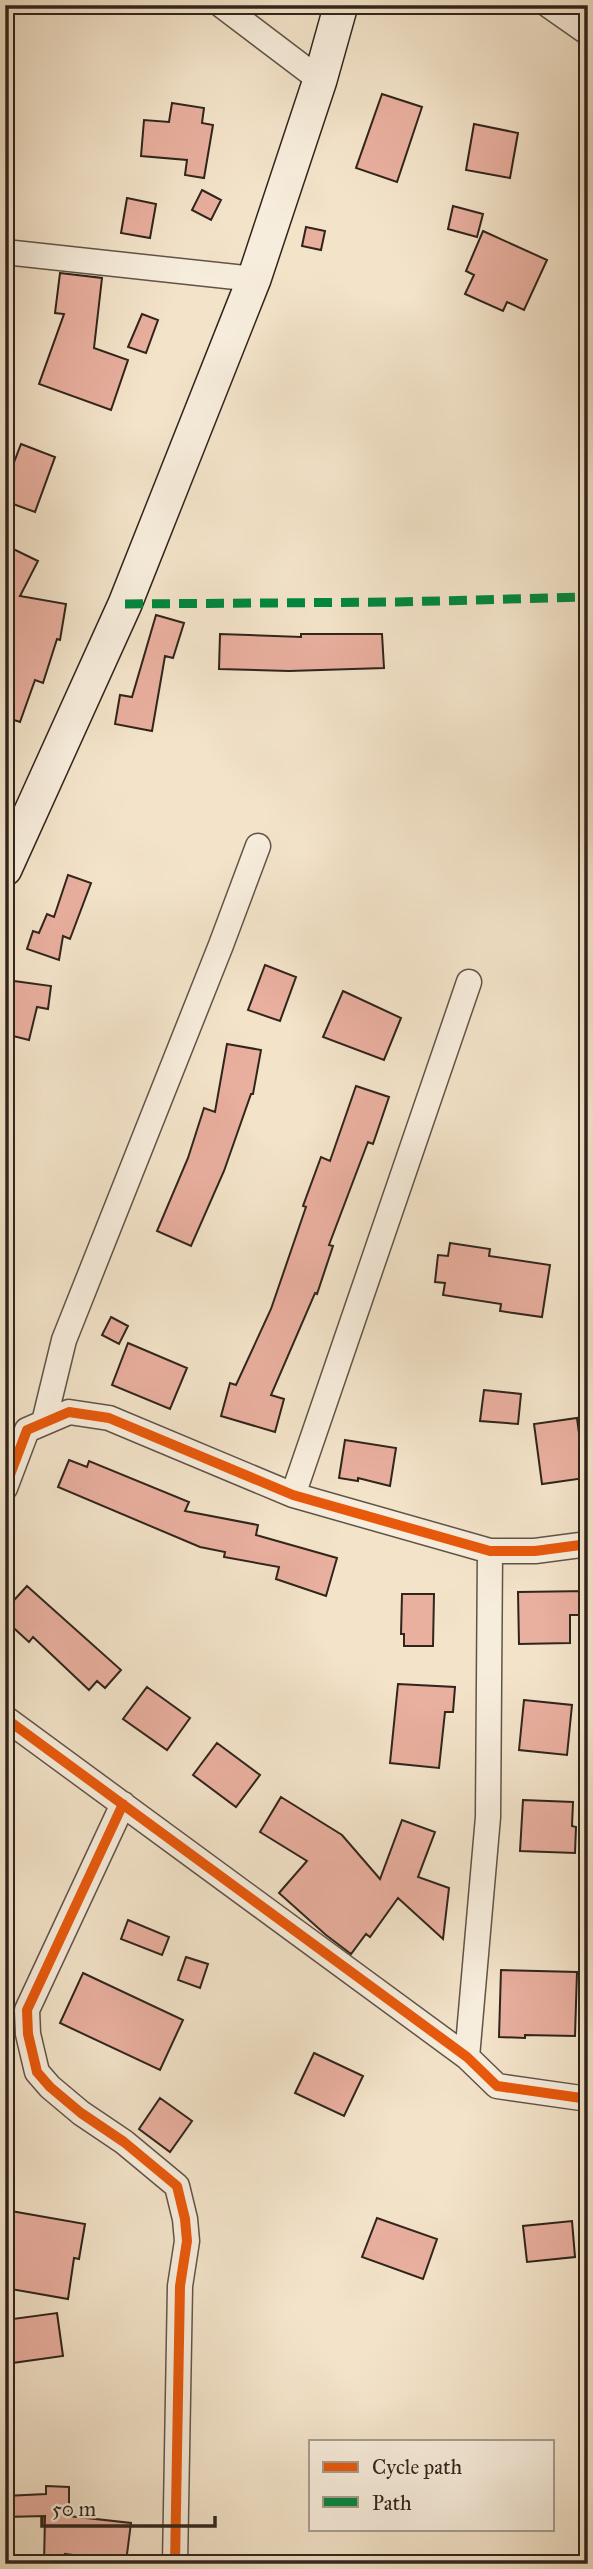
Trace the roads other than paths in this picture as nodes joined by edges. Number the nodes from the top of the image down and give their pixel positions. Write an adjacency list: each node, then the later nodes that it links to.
1 (221, 5): 5 (street)
2 (341, 5): 5 (main road)
3 (548, 5): 4 (street)
4 (588, 33)
5 (320, 80): 7 (main road)
6 (5, 252): 7 (street)
7 (254, 279): 9 (main road)
8 (258, 846): 11 (street)
9 (5, 869)
10 (469, 982): 13 (street)
11 (44, 1422): 12 (street); 13 (street)
12 (5, 1488)
13 (293, 1495): 15 (street)
14 (588, 1544): 15 (street)
15 (490, 1551): 18 (street)
16 (5, 1718): 17 (street)
17 (123, 1804): 18 (street); 20 (street)
18 (467, 2057): 19 (street)
19 (588, 2099)
20 (175, 2564)

